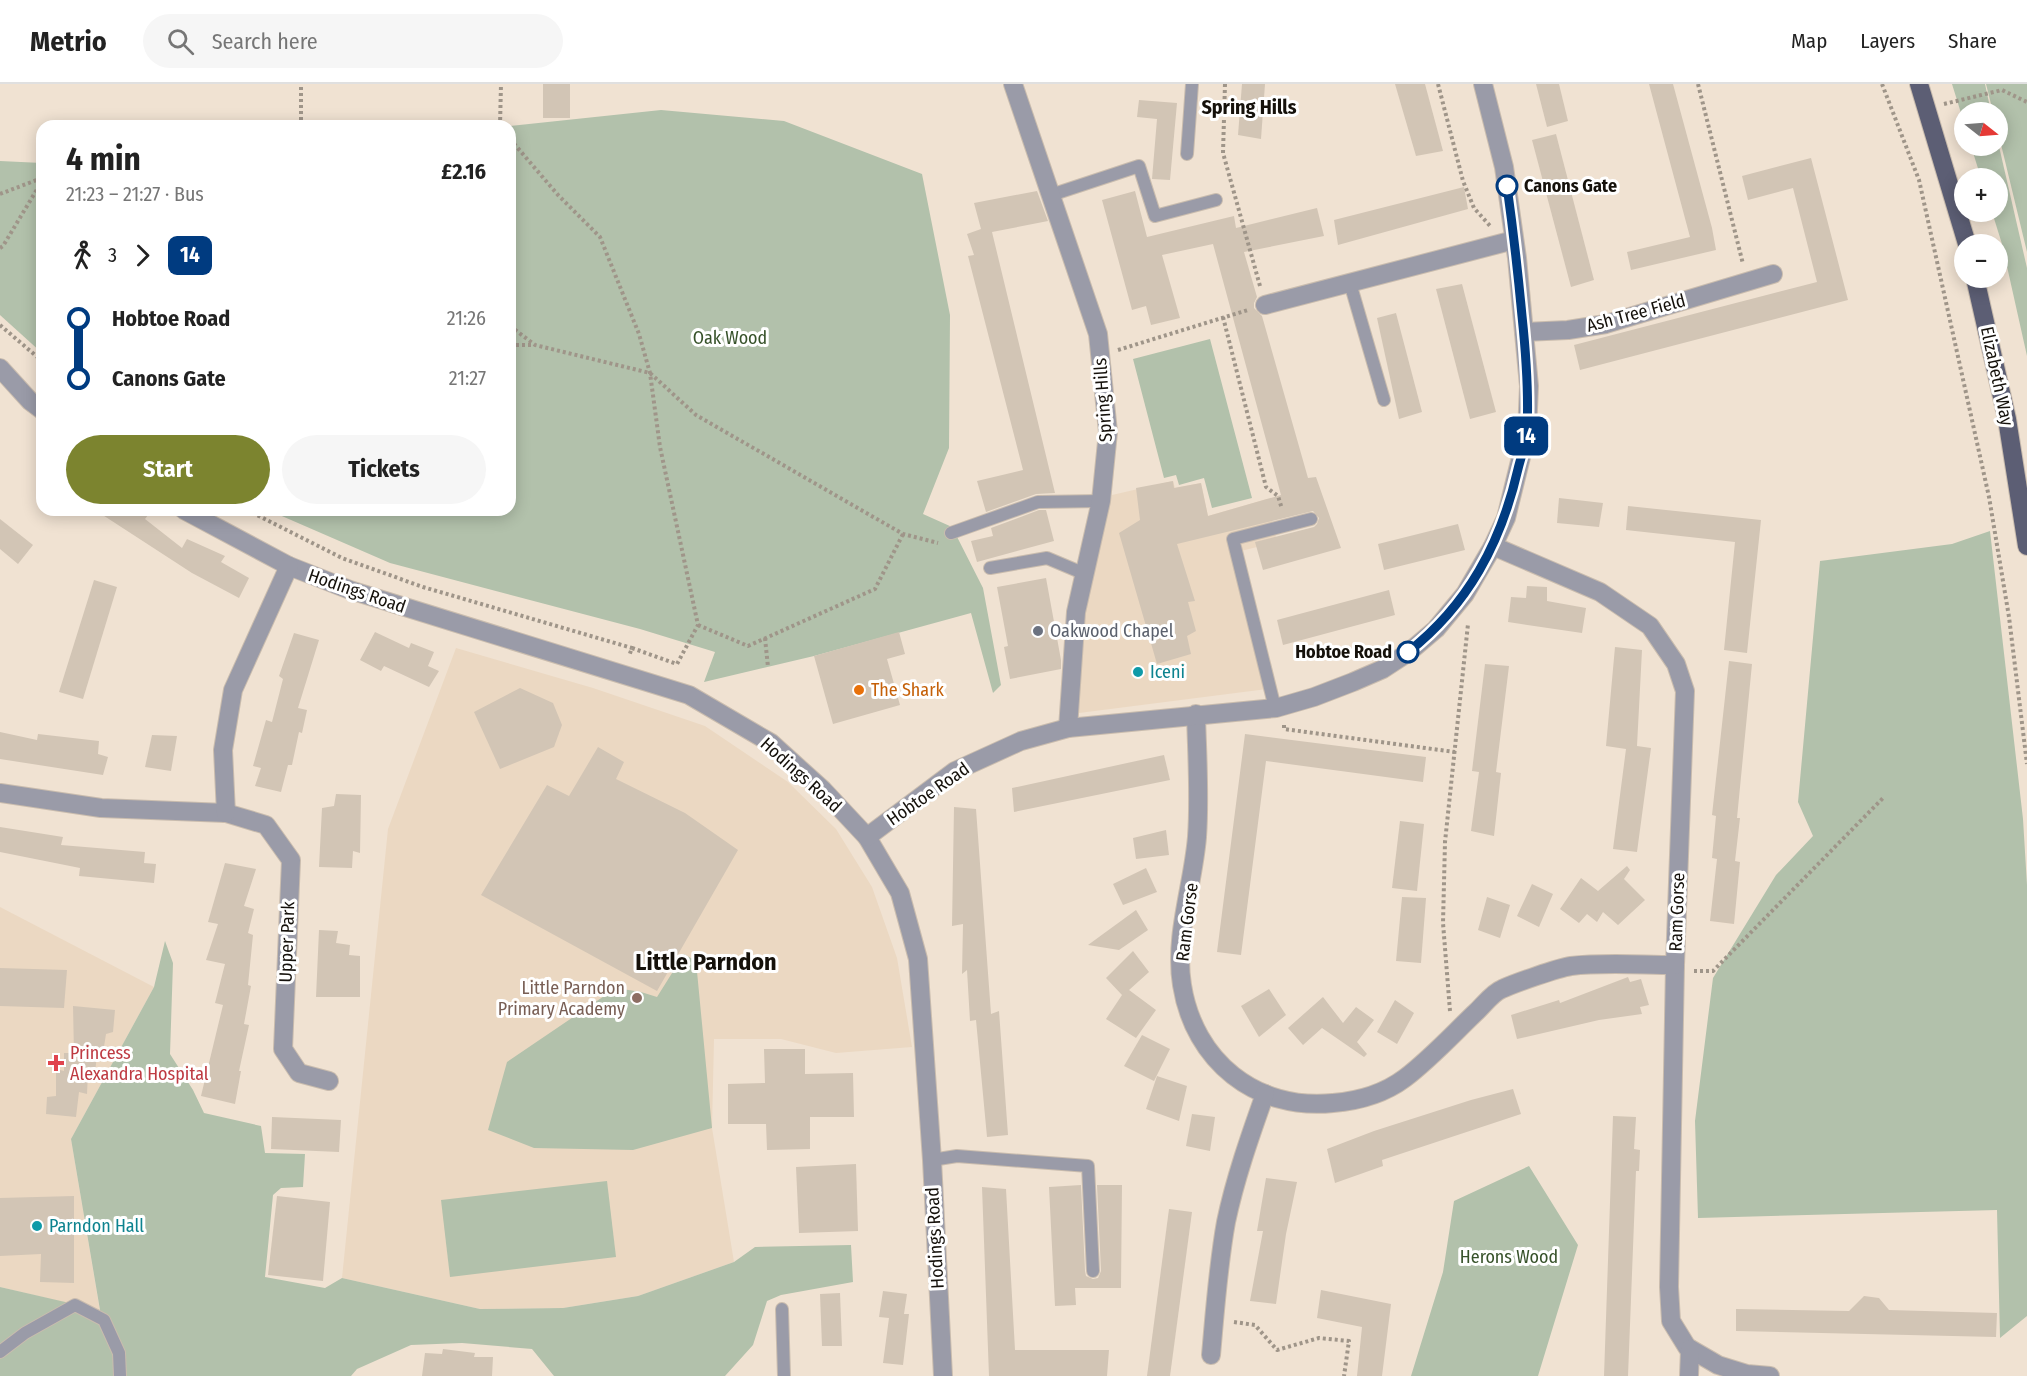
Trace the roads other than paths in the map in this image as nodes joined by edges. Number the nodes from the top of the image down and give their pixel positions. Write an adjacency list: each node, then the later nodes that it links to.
1 (1013, 84): 6 (street, Spring Hills)
2 (1192, 84): 5 (lane)
3 (1483, 84): 9 (street, Hobtoe Road)
4 (1919, 84): 8 (main road)
5 (1187, 154)
6 (1050, 195): 7 (lane); 18 (street, Spring Hills)
7 (1216, 200)
8 (1964, 234)
9 (1510, 241): 11 (street); 14 (street, Hobtoe Road)
10 (1773, 274): 14 (street, Ash Tree Field)
11 (1350, 283): 13 (street); 16 (lane)
12 (1977, 288): 23 (main road, Elizabeth Way)
13 (1265, 305)
14 (1524, 332): 22 (street, Hobtoe Road)
15 (0, 368): 17 (street)
16 (1384, 400)
17 (36, 406)
18 (1101, 501): 21 (lane); 26 (street, Spring Hills)
19 (195, 516): 24 (street, Hodings Road)
20 (1311, 519): 27 (lane)
21 (951, 533)
22 (1493, 546): 27 (street, Hobtoe Road); 33 (street, Ram Gorse)
23 (2027, 546)
24 (289, 566): 31 (street); 32 (street, Hodings Road)
25 (990, 568): 26 (lane)
26 (1085, 574): 29 (street, Spring Hills)
27 (1279, 707): 28 (street, Hobtoe Road)
28 (1196, 714): 29 (street, Hobtoe Road); 35 (street, Ram Gorse)
29 (1068, 728): 32 (street, Hobtoe Road)
30 (0, 793): 31 (street, Upper Park)
31 (226, 813): 34 (street, Upper Park)
32 (867, 837): 36 (street, Hodings Road)
33 (1675, 968): 35 (street, Ram Gorse); 39 (street)
34 (329, 1081)
35 (1265, 1094): 41 (street)
36 (932, 1160): 37 (lane); 44 (street, Hodings Road)
37 (1093, 1271)
38 (782, 1309): 43 (lane)
39 (1690, 1349): 45 (street); 46 (street)
40 (0, 1352): 42 (lane)
41 (1211, 1355)
42 (120, 1376)
43 (784, 1376)
44 (942, 1376)
45 (1689, 1376)
46 (1770, 1376)

